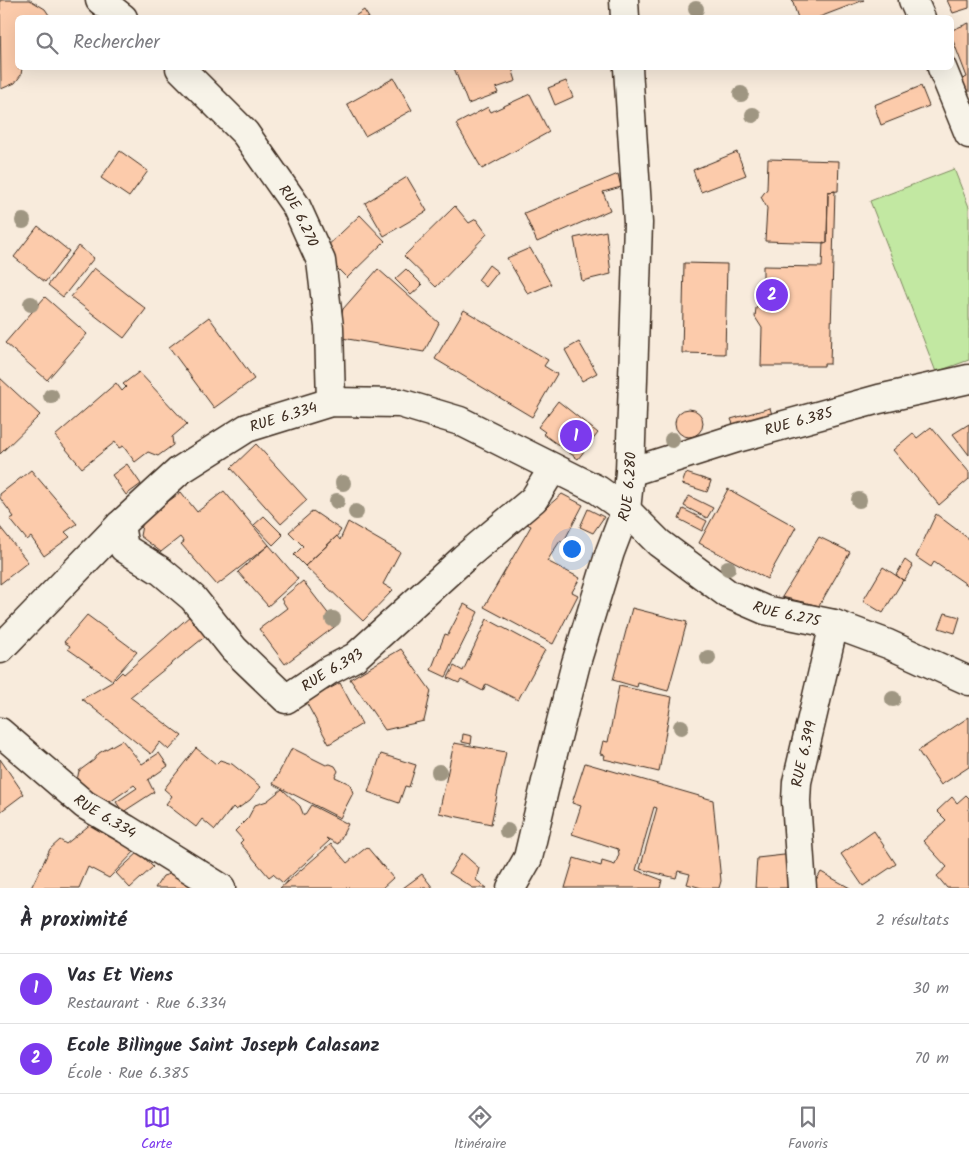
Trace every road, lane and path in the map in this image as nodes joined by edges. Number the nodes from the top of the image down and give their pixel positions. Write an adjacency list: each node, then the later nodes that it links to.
1 (100, 0): 4 (street)
2 (624, 0): 5 (street)
3 (913, 0): 6 (street)
4 (119, 15)
5 (625, 15)
6 (919, 15)
7 (182, 70): 12 (street, RUE 6.270)
8 (628, 70): 14 (street, RUE 6.280)
9 (943, 70): 10 (street)
10 (969, 134)
11 (969, 379): 14 (street, RUE 6.385)
12 (331, 402): 13 (street, RUE 6.334); 16 (street, RUE 6.334)
13 (553, 468): 15 (street, RUE 6.334); 16 (street, RUE 6.393)
14 (630, 472): 15 (street, RUE 6.280)
15 (626, 510): 17 (street, RUE 6.275); 22 (street, RUE 6.280)
16 (120, 525): 18 (street, RUE 6.334)
17 (834, 624): 19 (street, RUE 6.275); 23 (street, RUE 6.399)
18 (0, 649)
19 (969, 681)
20 (0, 732): 21 (street, RUE 6.334)
21 (221, 888)
22 (511, 888)
23 (802, 888)

